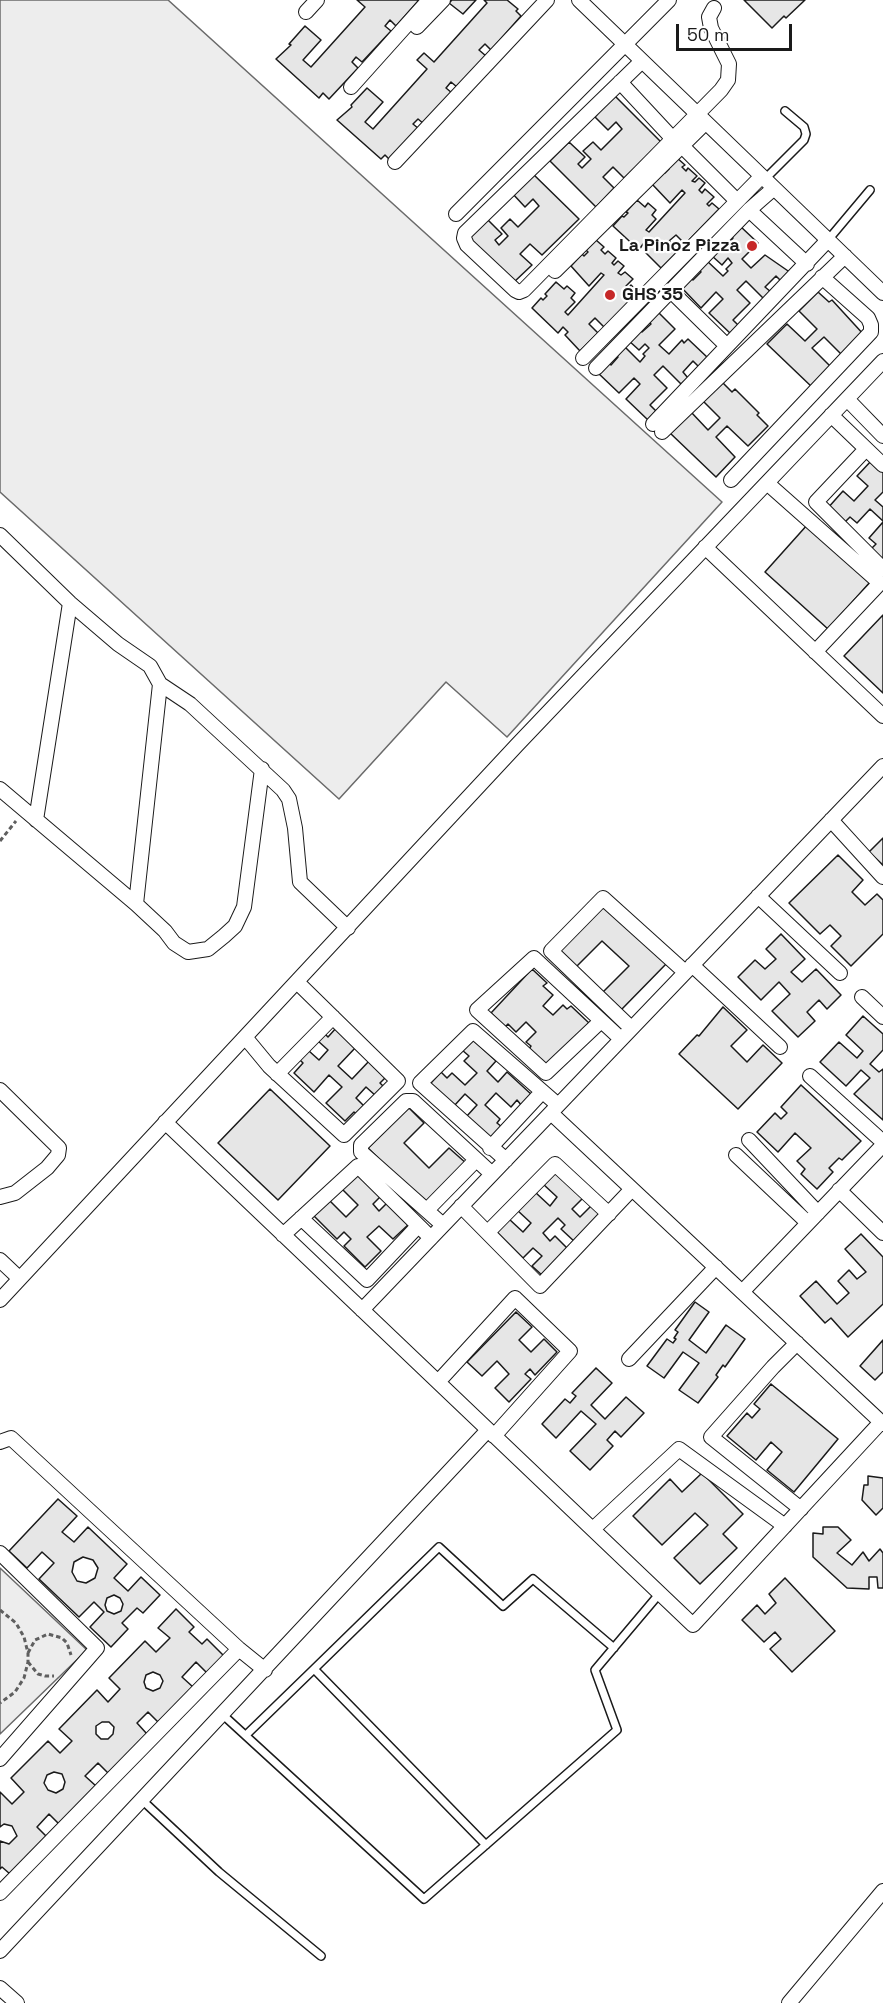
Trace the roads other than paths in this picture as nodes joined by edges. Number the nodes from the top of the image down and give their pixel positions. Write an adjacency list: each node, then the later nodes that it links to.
1 (317, 0): 8 (street)
2 (429, 0): 13 (street)
3 (443, 0): 11 (street)
4 (547, 0): 17 (street)
5 (579, 0): 9 (street)
6 (669, 0): 9 (street)
7 (714, 8): 15 (street)
8 (306, 12)
9 (625, 45): 10 (street); 22 (street)
10 (642, 61): 12 (street); 15 (street)
11 (371, 75)
12 (620, 82): 16 (street); 16 (street)
13 (351, 87)
14 (785, 111): 18 (lane)
15 (701, 119): 16 (street); 18 (street)
16 (678, 143): 20 (street); 29 (street)
17 (395, 162)
18 (766, 182): 20 (street); 21 (street); 23 (street)
19 (870, 190): 23 (lane)
20 (736, 200): 31 (street)
21 (749, 210): 25 (street); 27 (street)
22 (456, 214)
23 (828, 240): 24 (street); 25 (street)
24 (845, 256): 26 (street); 28 (street)
25 (807, 264): 30 (street)
26 (822, 277): 30 (street); 39 (street)
27 (670, 290): 30 (street); 33 (street)
28 (883, 292)
29 (528, 298)
30 (727, 346)
31 (584, 358)
32 (883, 361): 34 (street)
33 (596, 368)
34 (847, 399): 35 (street); 36 (street)
35 (831, 415): 37 (street); 40 (street)
36 (883, 436)
37 (866, 449): 38 (street); 43 (street)
38 (883, 465)
39 (731, 480)
40 (767, 483): 42 (street); 45 (street)
41 (0, 535): 44 (street)
42 (705, 547): 45 (street); 56 (street)
43 (883, 569)
44 (70, 603): 46 (street); 51 (street)
45 (815, 652): 47 (street)
46 (160, 684): 49 (street); 55 (street)
47 (883, 716)
48 (883, 766): 52 (street)
49 (262, 769): 55 (street); 56 (street)
50 (0, 789): 51 (street)
51 (31, 815): 55 (street)
52 (831, 820): 53 (street); 54 (street)
53 (883, 877)
54 (758, 896): 57 (street); 58 (street)
55 (136, 904)
56 (348, 928): 59 (street)
57 (689, 968): 64 (street); 64 (street); 67 (street)
58 (840, 974)
59 (297, 982): 61 (street); 65 (street)
60 (862, 997): 62 (street)
61 (333, 1017): 68 (street); 68 (street)
62 (883, 1017)
63 (601, 1021): 63 (street); 66 (street)
64 (632, 1028): 66 (street)
65 (244, 1037): 68 (street); 73 (street)
66 (621, 1039): 72 (street)
67 (780, 1047)
68 (277, 1074)
69 (810, 1076): 75 (street)
70 (0, 1090): 83 (street)
71 (542, 1092): 72 (street); 76 (street); 76 (street)
72 (554, 1109): 79 (street); 81 (street)
73 (165, 1122): 93 (street); 97 (street)
74 (749, 1140): 88 (street)
75 (883, 1143): 82 (street)
76 (490, 1148): 79 (street)
77 (736, 1155): 88 (street)
78 (476, 1160): 80 (street); 85 (street); 85 (street)
79 (506, 1160): 80 (street)
80 (492, 1174): 84 (street)
81 (632, 1189): 86 (street); 96 (street)
82 (839, 1190): 88 (street); 92 (street)
83 (0, 1197)
84 (461, 1206): 89 (street); 91 (street)
85 (427, 1210): 89 (street)
86 (609, 1214): 91 (street); 91 (street)
87 (301, 1218): 90 (street); 90 (street); 93 (street)
88 (813, 1218): 98 (street)
89 (443, 1225): 94 (street)
90 (418, 1226): 94 (street)
91 (488, 1232)
92 (883, 1233)
93 (283, 1235): 100 (street)
94 (431, 1238): 100 (street)
95 (0, 1260): 97 (street)
96 (716, 1267): 98 (street); 102 (street)
97 (19, 1278): 99 (street)
98 (742, 1292): 101 (street)
99 (0, 1300)
100 (362, 1310): 103 (street)
101 (797, 1343): 104 (street); 107 (street)
102 (629, 1359)
103 (438, 1382): 105 (street); 105 (street)
104 (882, 1423): 107 (street)
105 (491, 1433): 109 (street); 115 (street)
106 (0, 1442): 113 (street)
107 (801, 1509): 108 (street)
108 (784, 1526): 109 (street); 111 (street)
109 (592, 1529): 111 (street)
110 (0, 1553): 118 (street)
111 (660, 1593): 112 (lane)
112 (614, 1648): 114 (lane); 120 (lane)
113 (239, 1649): 115 (street); 122 (street)
114 (314, 1669): 117 (lane); 120 (lane)
115 (264, 1670): 116 (street)
116 (222, 1714): 117 (lane); 119 (street)
117 (246, 1735): 120 (lane)
118 (0, 1759)
119 (142, 1800): 123 (street); 124 (lane)
120 (486, 1845)
121 (883, 1891): 127 (street)
122 (0, 1893)
123 (0, 1951)
124 (321, 1956)
125 (0, 1988): 126 (street)
126 (16, 2003)
127 (789, 2003)

